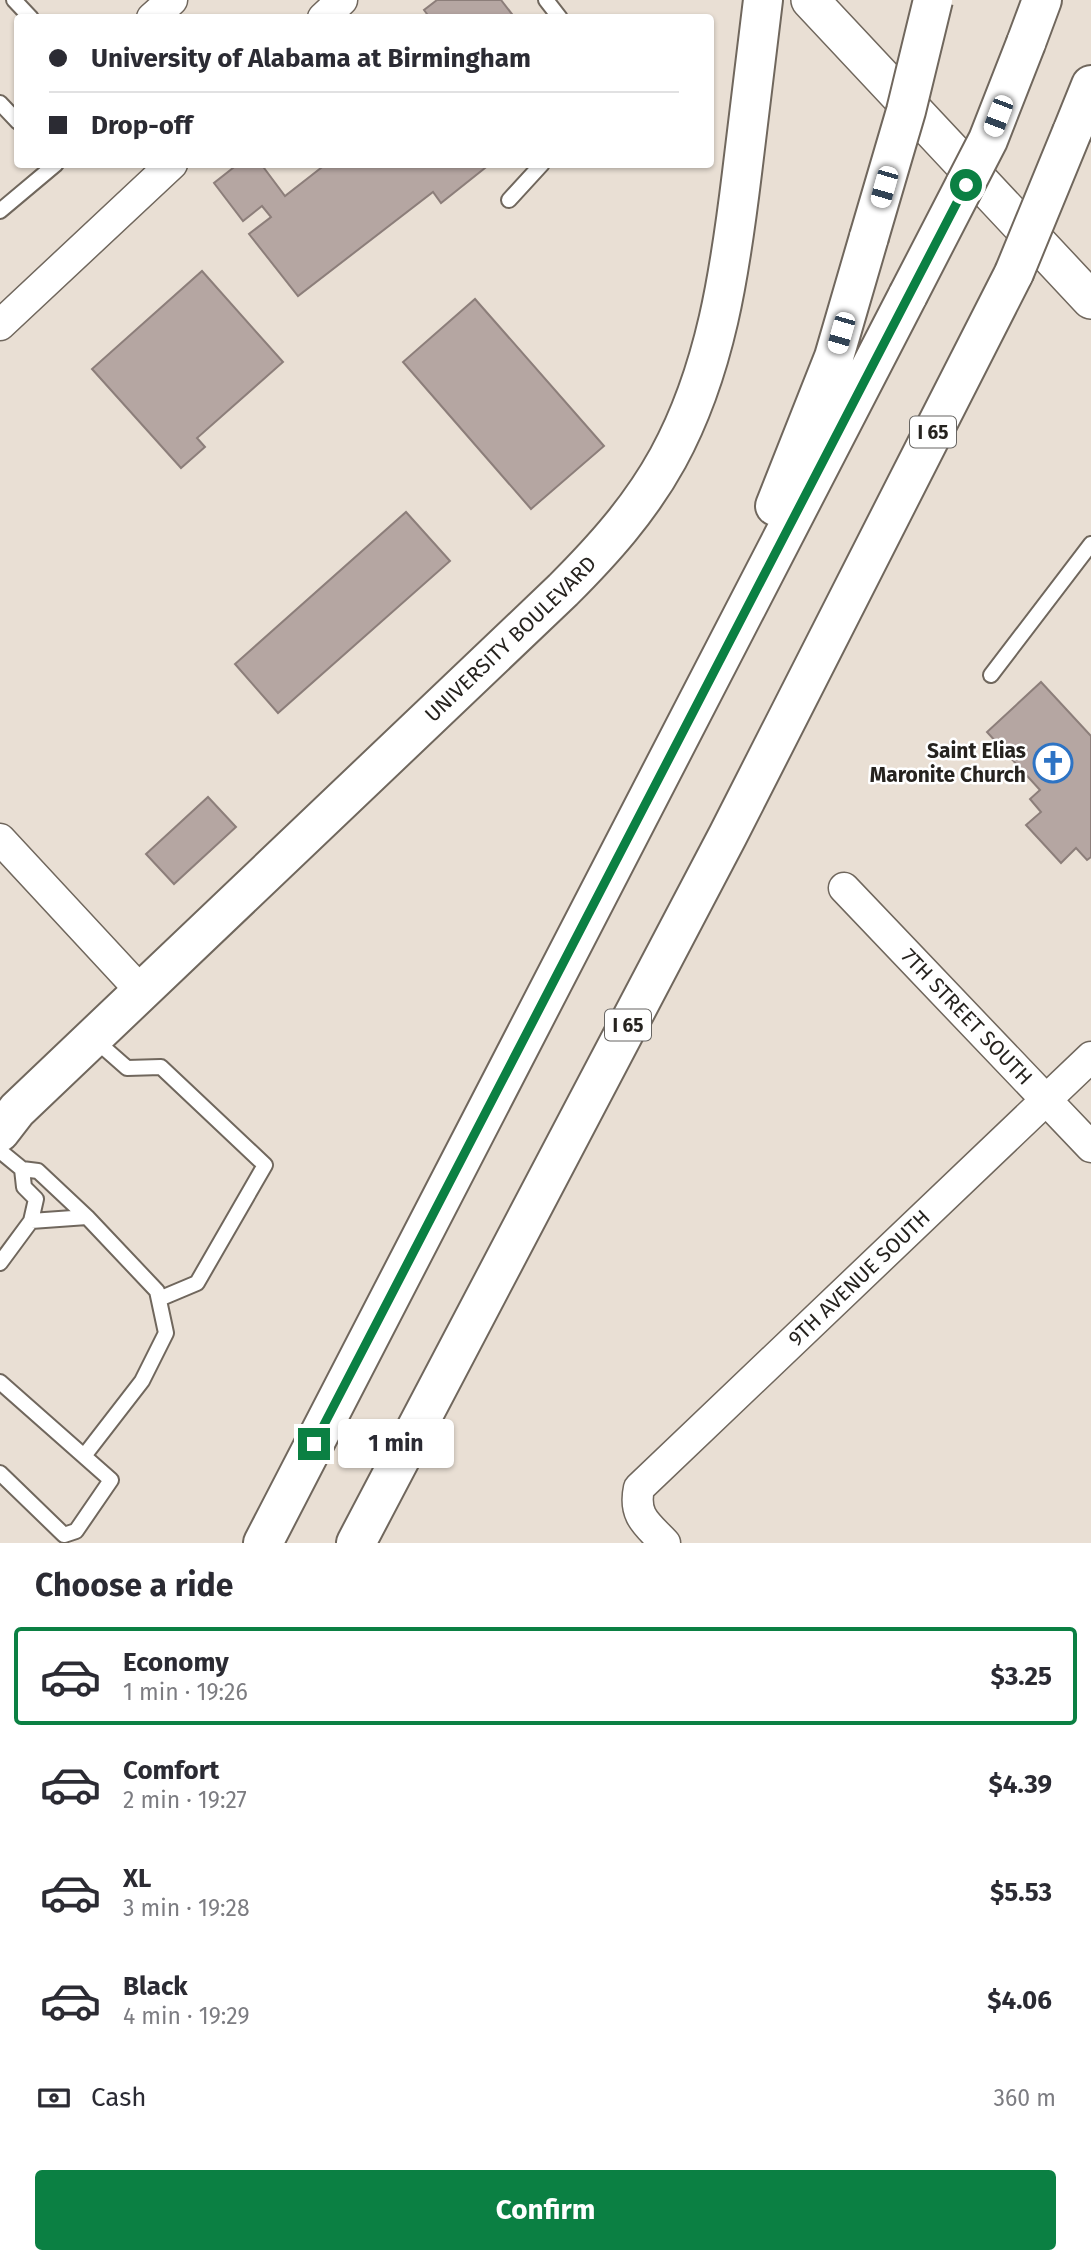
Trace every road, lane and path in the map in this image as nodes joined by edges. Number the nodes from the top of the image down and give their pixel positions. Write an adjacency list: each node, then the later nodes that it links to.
1 (14, 0): 9 (lane)
2 (173, 0): 10 (street)
3 (342, 0): 11 (street)
4 (546, 0): 12 (lane)
5 (763, 0): 29 (main road, UNIVERSITY BOULEVARD)
6 (810, 0): 22 (street)
7 (933, 0): 26 (main road, bridge)
8 (1042, 0): 26 (main road, bridge)
9 (27, 14)
10 (157, 14)
11 (327, 14)
12 (557, 14)
13 (1091, 85): 16 (main road)
14 (0, 103): 15 (lane)
15 (14, 118)
16 (1083, 137): 45 (main road, I 65, bridge)
17 (51, 168): 21 (lane)
18 (167, 168): 23 (street)
19 (538, 168): 20 (lane)
20 (509, 201)
21 (0, 211)
22 (1091, 300)
23 (0, 325)
24 (1091, 544): 25 (lane)
25 (990, 675)
26 (697, 705): 44 (main road)
27 (0, 839): 29 (street)
28 (844, 888): 32 (street, 7TH STREET SOUTH)
29 (141, 991): 30 (main road, UNIVERSITY BOULEVARD)
30 (92, 1038): 33 (main road, UNIVERSITY BOULEVARD); 40 (lane)
31 (1091, 1057): 32 (street, 9TH AVENUE SOUTH)
32 (1046, 1100): 34 (street, 7TH STREET SOUTH); 46 (street, 9TH AVENUE SOUTH)
33 (0, 1132)
34 (1091, 1147)
35 (0, 1152): 36 (lane)
36 (22, 1169): 37 (lane); 38 (lane)
37 (87, 1217): 38 (lane); 40 (lane)
38 (31, 1221): 39 (lane)
39 (0, 1263)
40 (159, 1299): 42 (lane)
41 (0, 1382): 42 (lane)
42 (84, 1456): 43 (lane)
43 (0, 1473)
44 (263, 1543)
45 (356, 1543)
46 (665, 1543)

